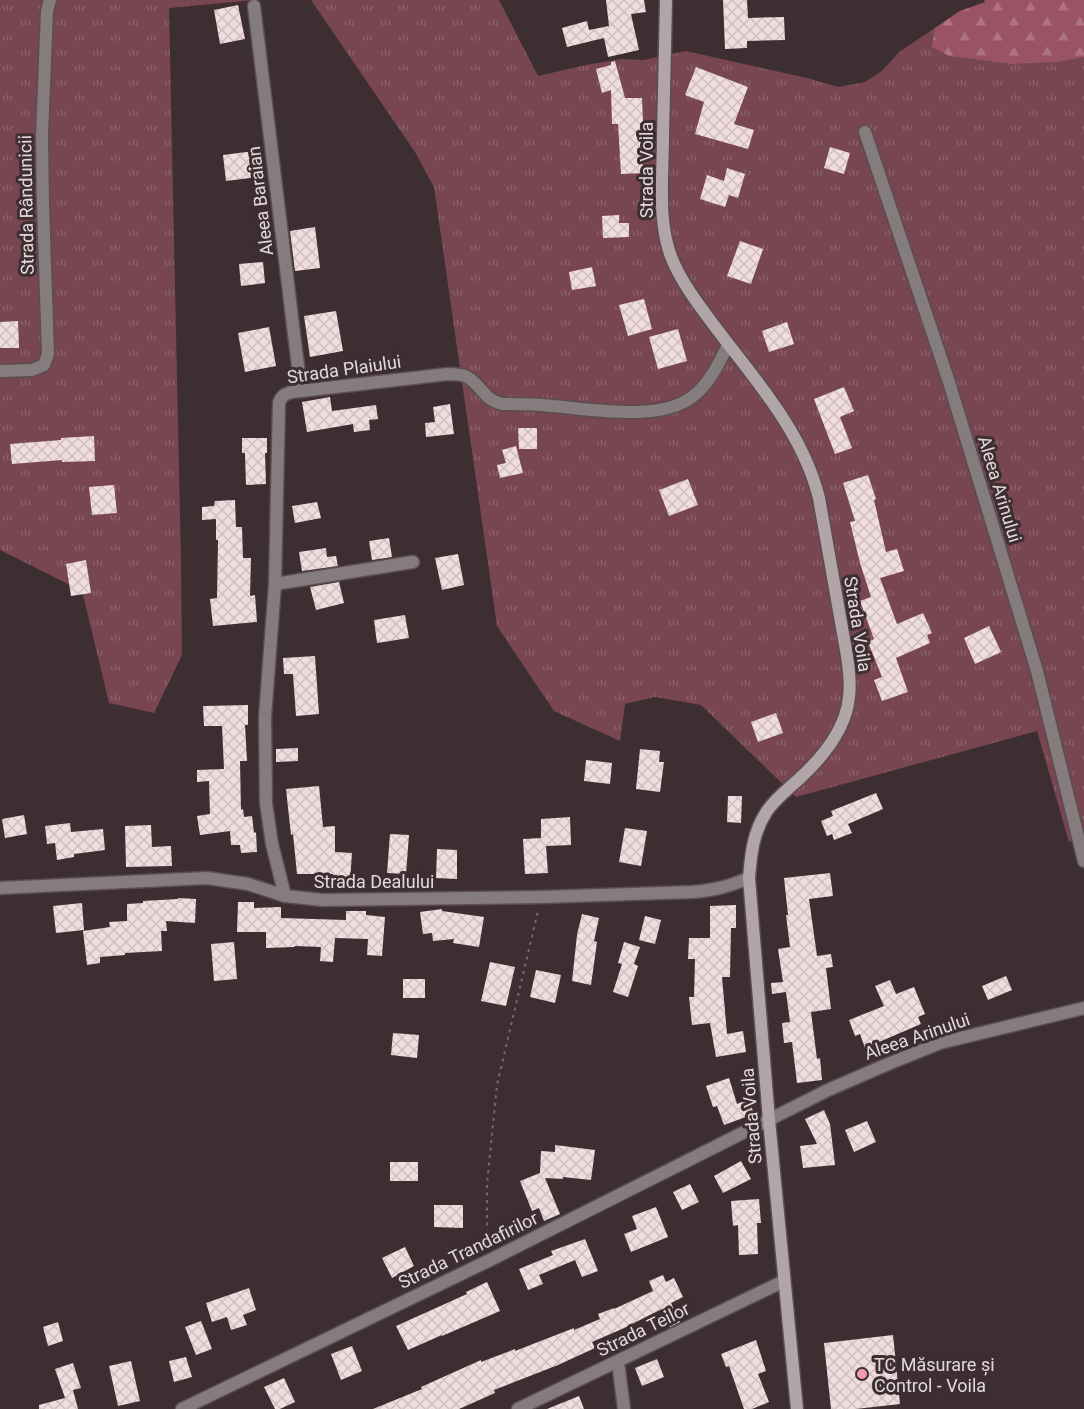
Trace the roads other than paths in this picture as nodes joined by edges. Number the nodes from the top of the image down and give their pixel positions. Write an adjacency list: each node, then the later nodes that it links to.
1 (50, 0): 6 (street, Strada Rândunicii)
2 (666, 0): 5 (main road, Strada Voila)
3 (254, 6): 7 (street, Aleea Baraian)
4 (865, 132): 10 (street, Aleea Arinului)
5 (728, 345): 7 (street, Strada Plaiului); 11 (main road, Strada Voila)
6 (0, 370)
7 (301, 392): 9 (street, Strada Plaiului)
8 (413, 562): 9 (street)
9 (275, 584): 13 (street, Strada Plaiului)
10 (1084, 861)
11 (749, 878): 13 (street, Strada Dealului); 15 (main road, Strada Voila)
12 (0, 888): 13 (street, Strada Dealului)
13 (285, 896)
14 (1084, 1008): 15 (street, Aleea Arinului)
15 (769, 1120): 16 (main road, Strada Voila); 18 (street, Strada Trandafirilor)
16 (784, 1281): 17 (street, Strada Teilor); 21 (main road, Strada Voila)
17 (618, 1362): 19 (street, Strada Teilor); 20 (street)
18 (182, 1409)
19 (518, 1409)
20 (624, 1409)
21 (797, 1409)

